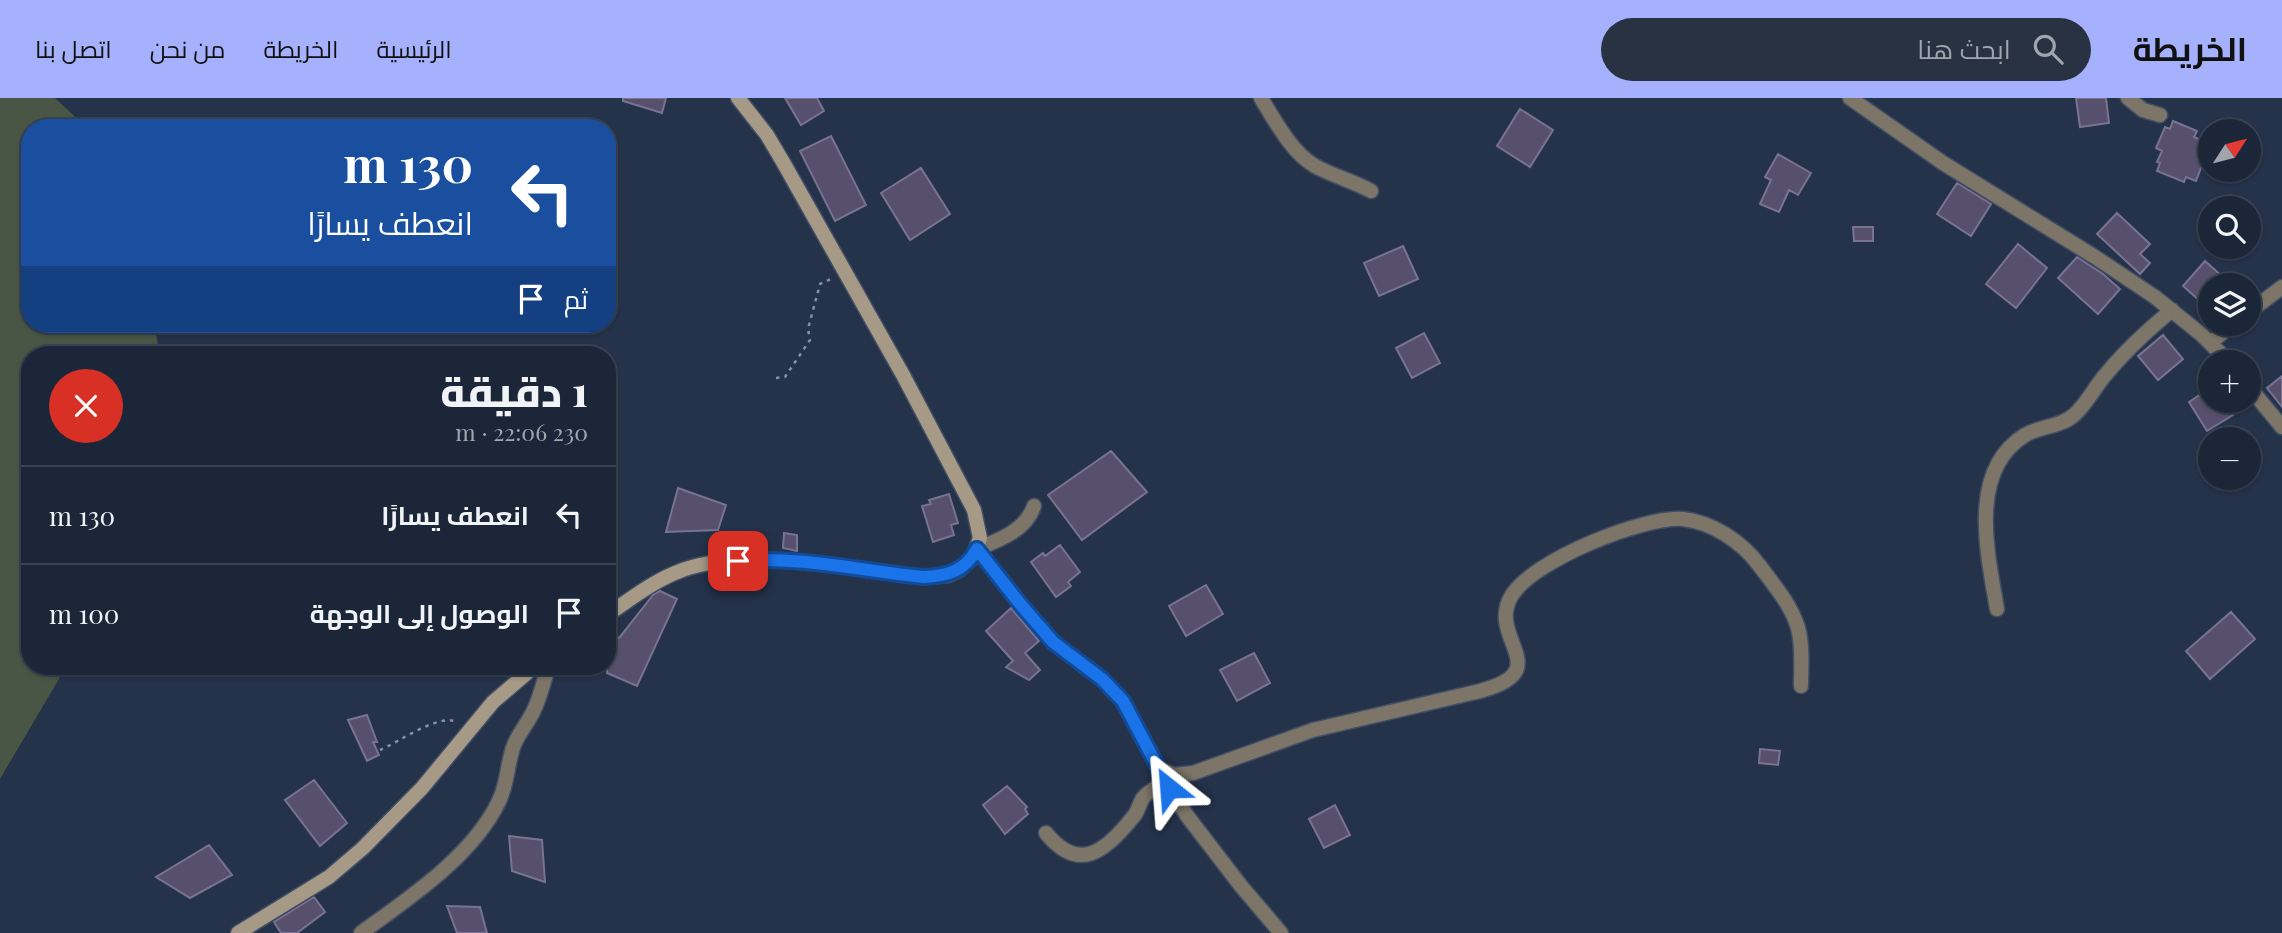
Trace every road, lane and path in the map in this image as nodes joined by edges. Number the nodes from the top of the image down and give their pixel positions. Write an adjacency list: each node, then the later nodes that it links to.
1 (738, 98): 7 (street)
2 (1261, 98): 6 (street)
3 (1850, 98): 10 (street)
4 (2128, 98): 5 (street)
5 (2160, 115)
6 (1371, 191)
7 (845, 272): 14 (path); 18 (street)
8 (2282, 287): 9 (street)
9 (2261, 303)
10 (2172, 310): 12 (street); 20 (street)
11 (2218, 336): 12 (street)
12 (2210, 343): 13 (street)
13 (2217, 350)
14 (775, 378)
15 (2261, 402): 16 (street)
16 (2282, 427)
17 (1034, 506): 18 (street)
18 (977, 549): 19 (street); 26 (street)
19 (616, 609)
20 (1997, 609)
21 (525, 675): 24 (street)
22 (545, 675): 29 (street)
23 (1801, 686): 26 (street)
24 (470, 729): 25 (path); 28 (street)
25 (380, 750)
26 (1163, 776): 27 (street); 30 (street)
27 (1046, 833)
28 (238, 933)
29 (361, 933)
30 (1281, 933)

